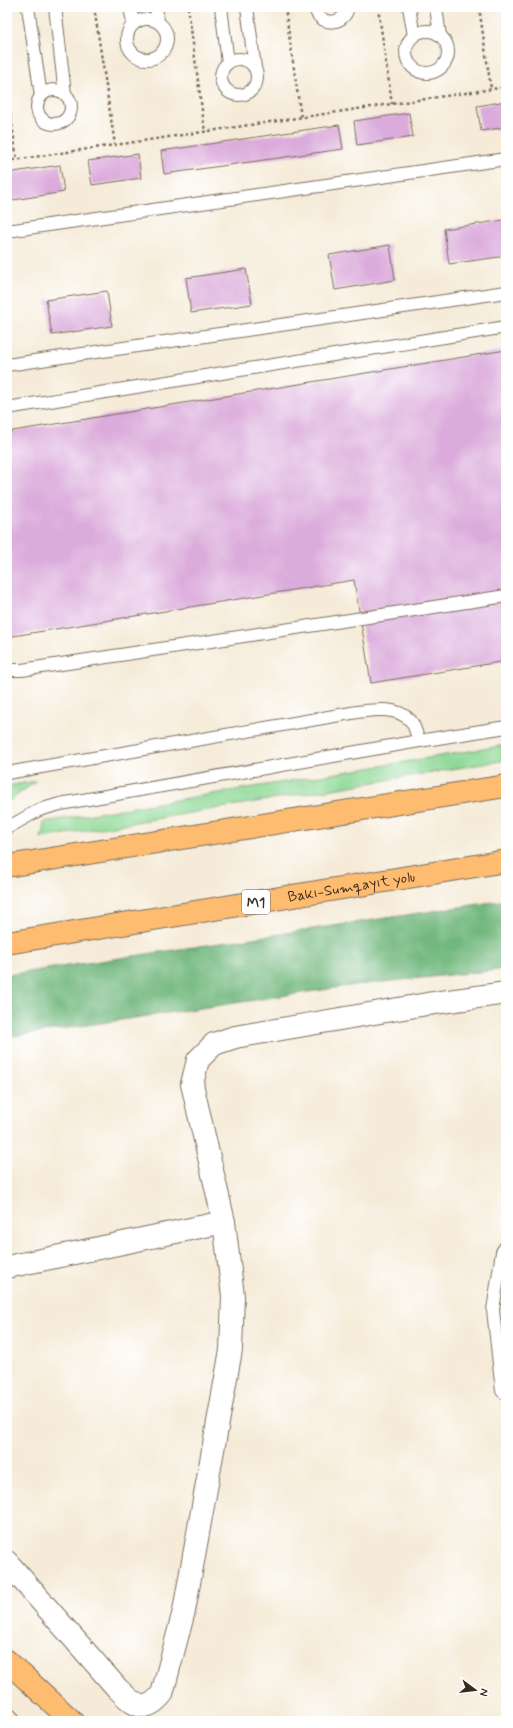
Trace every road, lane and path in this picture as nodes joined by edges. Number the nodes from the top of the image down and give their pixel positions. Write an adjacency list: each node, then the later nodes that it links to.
1 (28, 7): 26 (lane)
2 (55, 7): 25 (lane)
3 (94, 7): 30 (path)
4 (130, 7): 17 (lane)
5 (156, 7): 16 (lane)
6 (188, 7): 29 (path)
7 (221, 7): 20 (lane)
8 (247, 7): 21 (lane)
9 (285, 7): 28 (path)
10 (315, 7): 11 (lane)
11 (348, 7)
12 (378, 7): 27 (path)
13 (410, 7): 18 (lane)
14 (436, 7): 19 (lane)
15 (479, 7): 24 (path)
16 (158, 22): 17 (lane); 17 (lane)
17 (133, 24)
18 (414, 36): 19 (lane); 19 (lane)
19 (440, 36)
20 (228, 63): 21 (lane); 21 (lane)
21 (255, 68)
22 (506, 87): 24 (path)
23 (7, 89): 32 (path)
24 (491, 90): 27 (path)
25 (65, 94): 26 (lane); 26 (lane)
26 (41, 96)
27 (392, 104): 28 (path)
28 (301, 118): 29 (path)
29 (205, 132): 30 (path)
30 (115, 145): 32 (path)
31 (506, 159): 34 (lane)
32 (17, 160): 33 (path)
33 (7, 161)
34 (7, 231)
35 (506, 292): 37 (lane)
36 (506, 327): 38 (lane)
37 (7, 365)
38 (7, 408)
39 (506, 596): 40 (lane)
40 (7, 670)
41 (506, 727): 42 (lane)
42 (418, 741): 43 (lane); 45 (lane)
43 (7, 773)
44 (506, 786): 47 (highway)
45 (7, 828)
46 (506, 861): 48 (highway, Bakı-Sumqayıt yolu / M1)
47 (7, 866)
48 (7, 943)
49 (506, 993): 50 (street)
50 (224, 1222): 52 (street); 54 (street)
51 (506, 1246): 53 (lane)
52 (7, 1267)
53 (506, 1394)
54 (7, 1562)
55 (8, 1662): 58 (highway); 59 (highway)
56 (7, 1719): 57 (main road)
57 (9, 1721)
58 (60, 1721)
59 (72, 1721)

